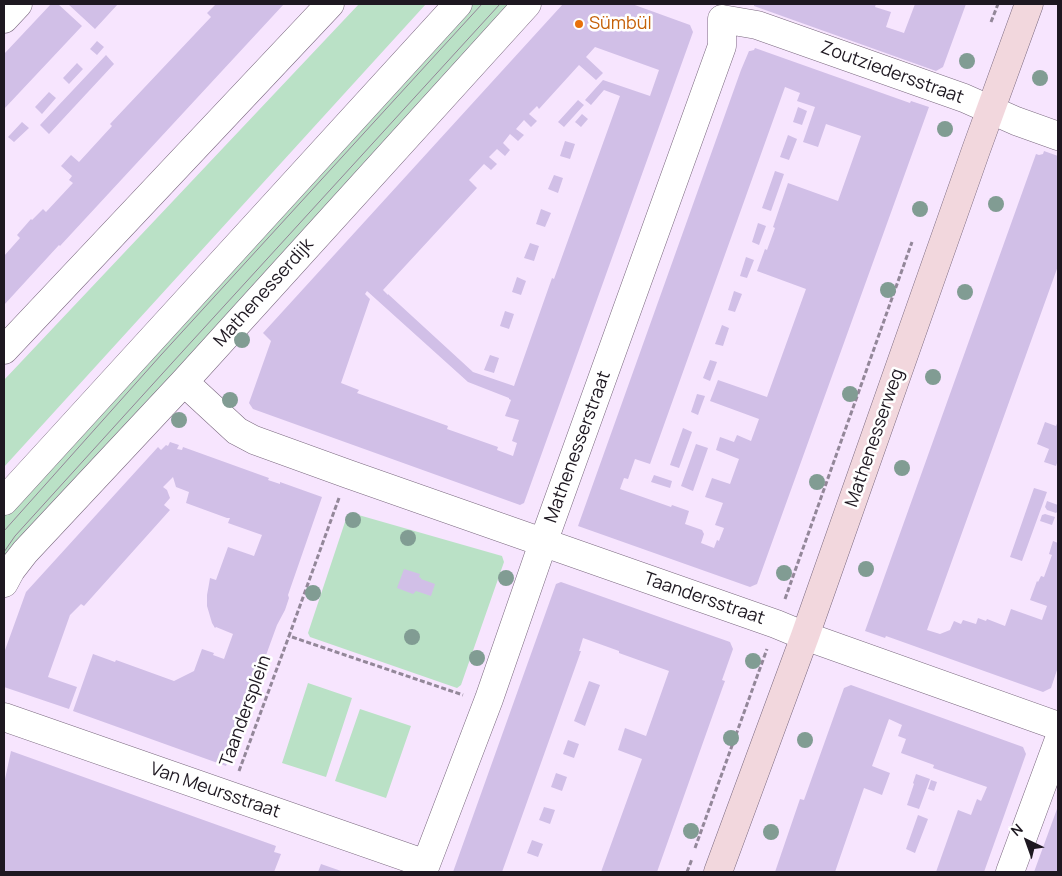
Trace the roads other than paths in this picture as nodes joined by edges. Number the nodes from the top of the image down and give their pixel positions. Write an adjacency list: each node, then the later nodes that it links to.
1 (18, 4): 7 (street)
2 (330, 4): 10 (street)
3 (458, 4): 12 (street)
4 (527, 4): 11 (street, Mathenesserdijk)
5 (1030, 4): 8 (street, Mathenesserweg)
6 (714, 12): 8 (street, Zoutziedersstraat); 13 (street, Mathenesserstraat)
7 (4, 19)
8 (991, 110): 9 (street, Zoutziedersstraat); 15 (street, Mathenesserweg)
9 (1058, 136)
10 (4, 350)
11 (184, 382): 13 (street, Taandersstraat); 14 (street, Mathenesserdijk)
12 (4, 501)
13 (543, 543): 15 (street, Taandersstraat); 20 (street, Mathenesserstraat)
14 (4, 583)
15 (805, 636): 17 (street, Taandersstraat); 21 (street, Mathenesserweg)
16 (4, 717): 20 (street, Van Meursstraat)
17 (1058, 726)
18 (1058, 742): 19 (street)
19 (1052, 779): 22 (street)
20 (425, 868)
21 (718, 872)
22 (1010, 872)

